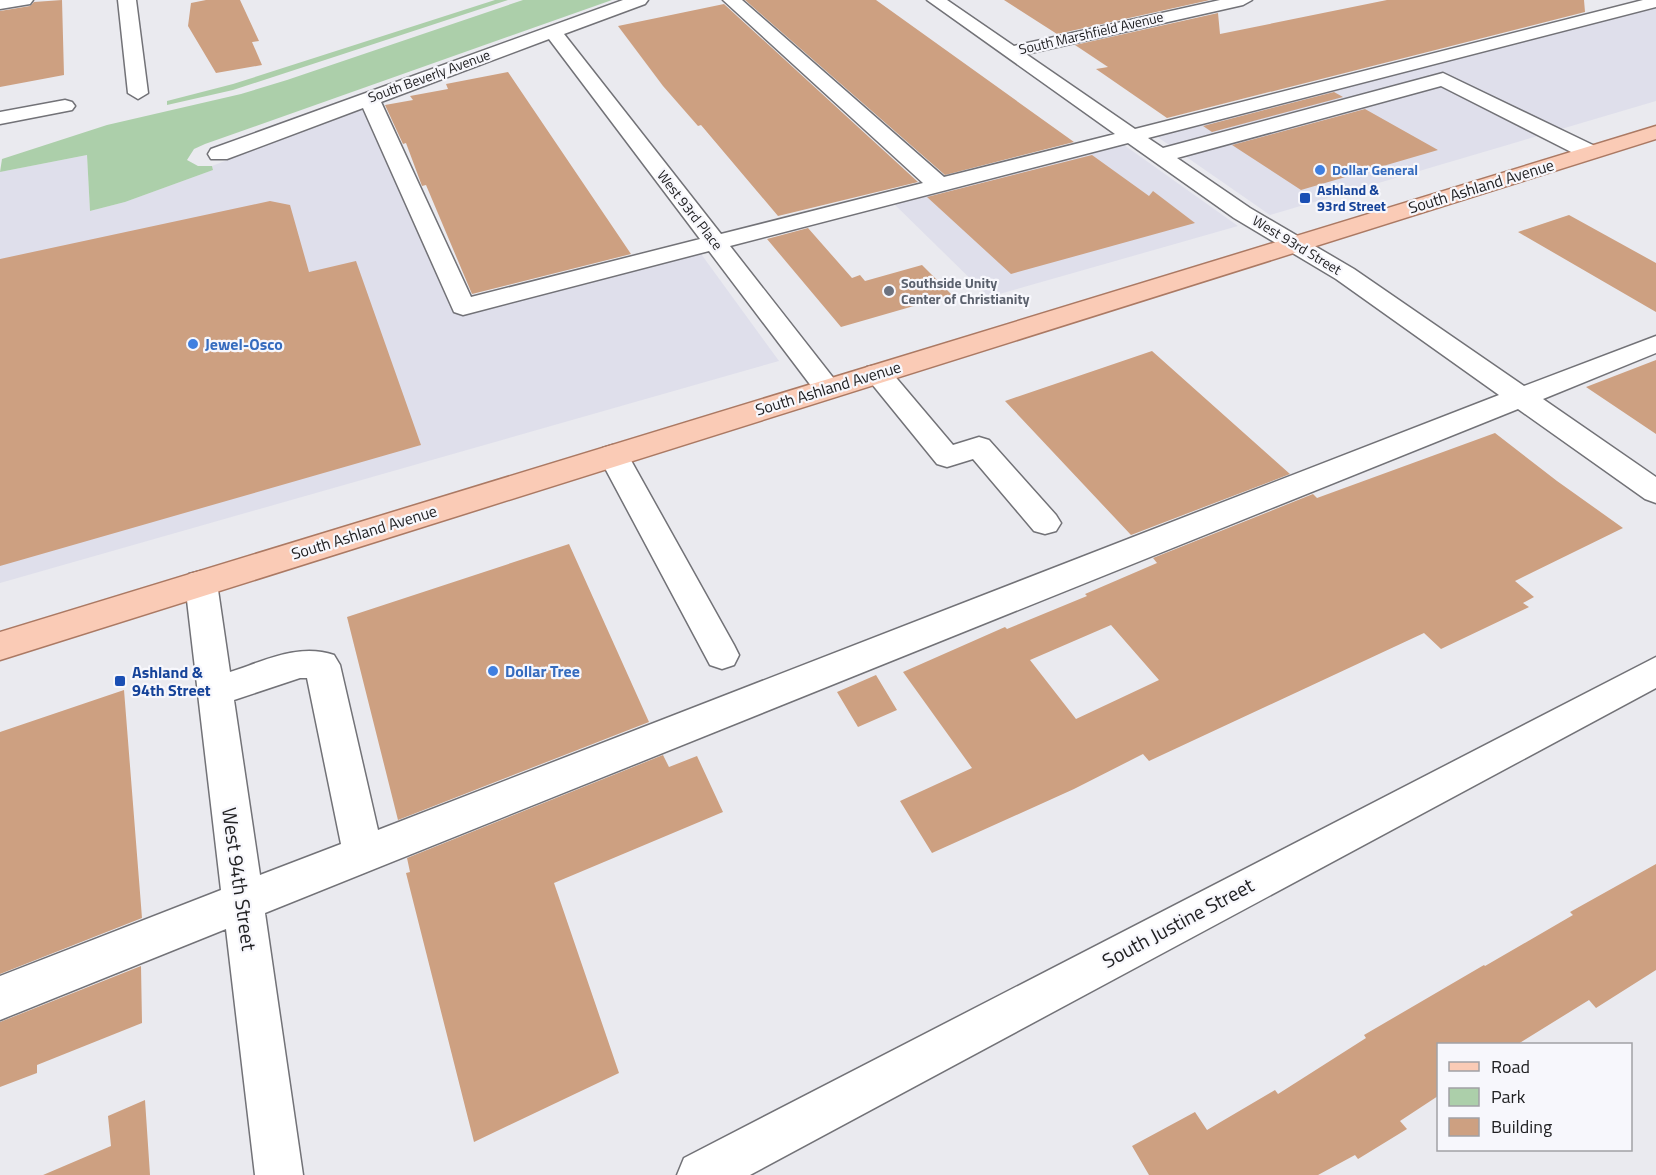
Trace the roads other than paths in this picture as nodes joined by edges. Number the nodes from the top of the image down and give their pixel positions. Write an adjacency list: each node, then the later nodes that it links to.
1 (24, 0): 9 (street)
2 (127, 0): 13 (street)
3 (639, 0): 11 (street, South Beverly Avenue)
4 (732, 0): 22 (street)
5 (936, 0): 12 (street, West 93rd Street)
6 (1243, 0): 10 (street, South Marshfield Avenue)
7 (1656, 2): 18 (street)
8 (1149, 3): 10 (street)
9 (0, 4)
10 (1171, 15): 12 (street, South Marshfield Avenue)
11 (552, 31): 14 (street, South Beverly Avenue); 23 (street, West 93rd Place)
12 (1010, 52): 18 (street, West 93rd Street)
13 (138, 93)
14 (369, 98): 20 (street, South Beverly Avenue); 23 (street)
15 (64, 106): 16 (street)
16 (0, 118)
17 (1656, 132): 19 (main road, South Ashland Avenue)
18 (1131, 136): 21 (street, West 93rd Street); 22 (street)
19 (1589, 152): 21 (street); 24 (main road, South Ashland Avenue)
20 (219, 154)
21 (1159, 156): 24 (street, West 93rd Street)
22 (939, 185): 23 (street)
23 (714, 242): 27 (street, West 93rd Place)
24 (1294, 244): 26 (main road, South Ashland Avenue); 28 (street, West 93rd Street)
25 (1656, 344): 28 (street)
26 (877, 373): 27 (main road, South Ashland Avenue); 31 (street)
27 (828, 389): 29 (main road, South Ashland Avenue)
28 (1520, 397): 30 (street, West 93rd Street); 37 (street)
29 (613, 455): 32 (main road, South Ashland Avenue); 34 (street)
30 (1656, 492)
31 (1045, 524)
32 (201, 583): 33 (main road, South Ashland Avenue); 36 (street, West 94th Street)
33 (0, 646)
34 (722, 655)
35 (1656, 671): 41 (street, South Justine Street)
36 (214, 692): 37 (street); 38 (street, West 94th Street)
37 (363, 854): 38 (street)
38 (243, 902): 39 (street); 40 (street, West 94th Street)
39 (0, 998)
40 (279, 1175)
41 (701, 1175)

